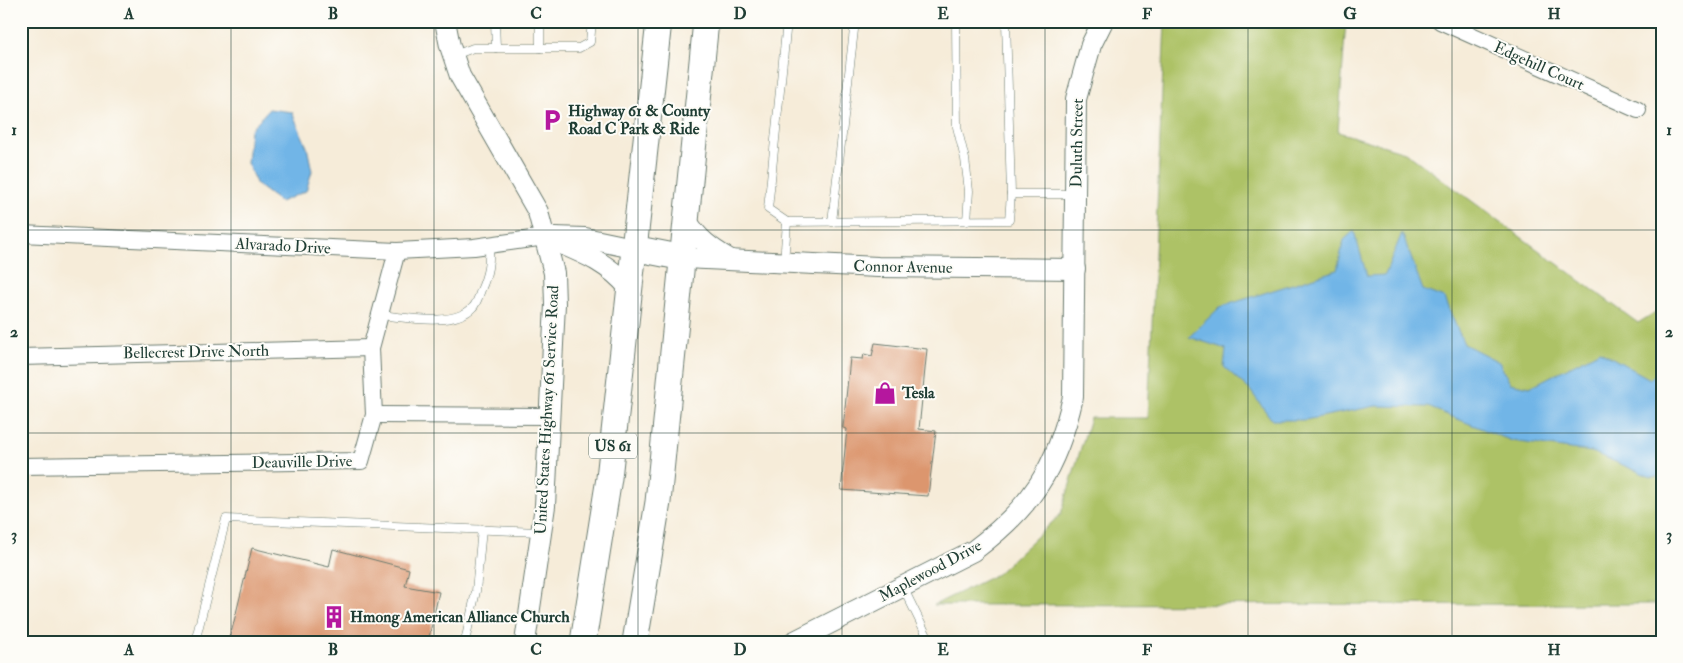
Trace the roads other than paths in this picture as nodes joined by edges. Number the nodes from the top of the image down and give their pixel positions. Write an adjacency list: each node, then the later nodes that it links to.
1 (445, 21): 15 (street, United States Highway 61 Service Road)
2 (495, 21): 13 (lane)
3 (540, 21): 14 (lane)
4 (592, 21): 14 (lane)
5 (660, 21): 26 (main road, US 61)
6 (706, 21): 19 (main road)
7 (787, 21): 21 (lane)
8 (900, 21): 22 (lane)
9 (956, 21): 20 (lane)
10 (1006, 21): 17 (lane)
11 (1103, 21): 18 (street, Duluth Street)
12 (1440, 21): 16 (street, Edgehill Court)
13 (496, 48): 14 (lane); 15 (lane)
14 (540, 48)
15 (453, 56): 24 (street, United States Highway 61 Service Road)
16 (1638, 110)
17 (1011, 194): 18 (lane); 20 (lane)
18 (1075, 194): 31 (street, Duluth Street)
19 (687, 221): 28 (main road); 29 (street, Connor Avenue)
20 (967, 221): 22 (lane)
21 (787, 222): 22 (lane); 30 (lane)
22 (832, 222)
23 (21, 234): 27 (street, Alvarado Drive)
24 (545, 237): 25 (street, Alvarado Drive); 26 (street); 32 (street); 37 (street, United States Highway 61 Service Road)
25 (489, 245): 27 (street, Alvarado Drive); 33 (lane)
26 (633, 248): 28 (main road, Connor Avenue); 32 (main road, US 61)
27 (397, 251): 33 (street)
28 (684, 258): 29 (street, Connor Avenue); 46 (main road)
29 (733, 261): 30 (street, Connor Avenue)
30 (784, 263): 31 (street, Connor Avenue)
31 (1074, 268): 41 (street, Maplewood Drive)
32 (629, 288): 45 (main road, US 61)
33 (379, 315): 34 (street)
34 (371, 348): 35 (street, Bellecrest Drive North); 36 (street)
35 (21, 356)
36 (374, 415): 37 (street); 38 (street, Deauville Drive)
37 (549, 416): 40 (street, United States Highway 61 Service Road)
38 (21, 466)
39 (482, 529): 40 (lane); 42 (lane); 43 (lane)
40 (542, 532): 44 (street, United States Highway 61 Service Road)
41 (903, 587): 47 (street, Maplewood Drive); 48 (lane)
42 (195, 642)
43 (465, 642)
44 (525, 642)
45 (583, 642)
46 (635, 642)
47 (793, 642)
48 (930, 642)

